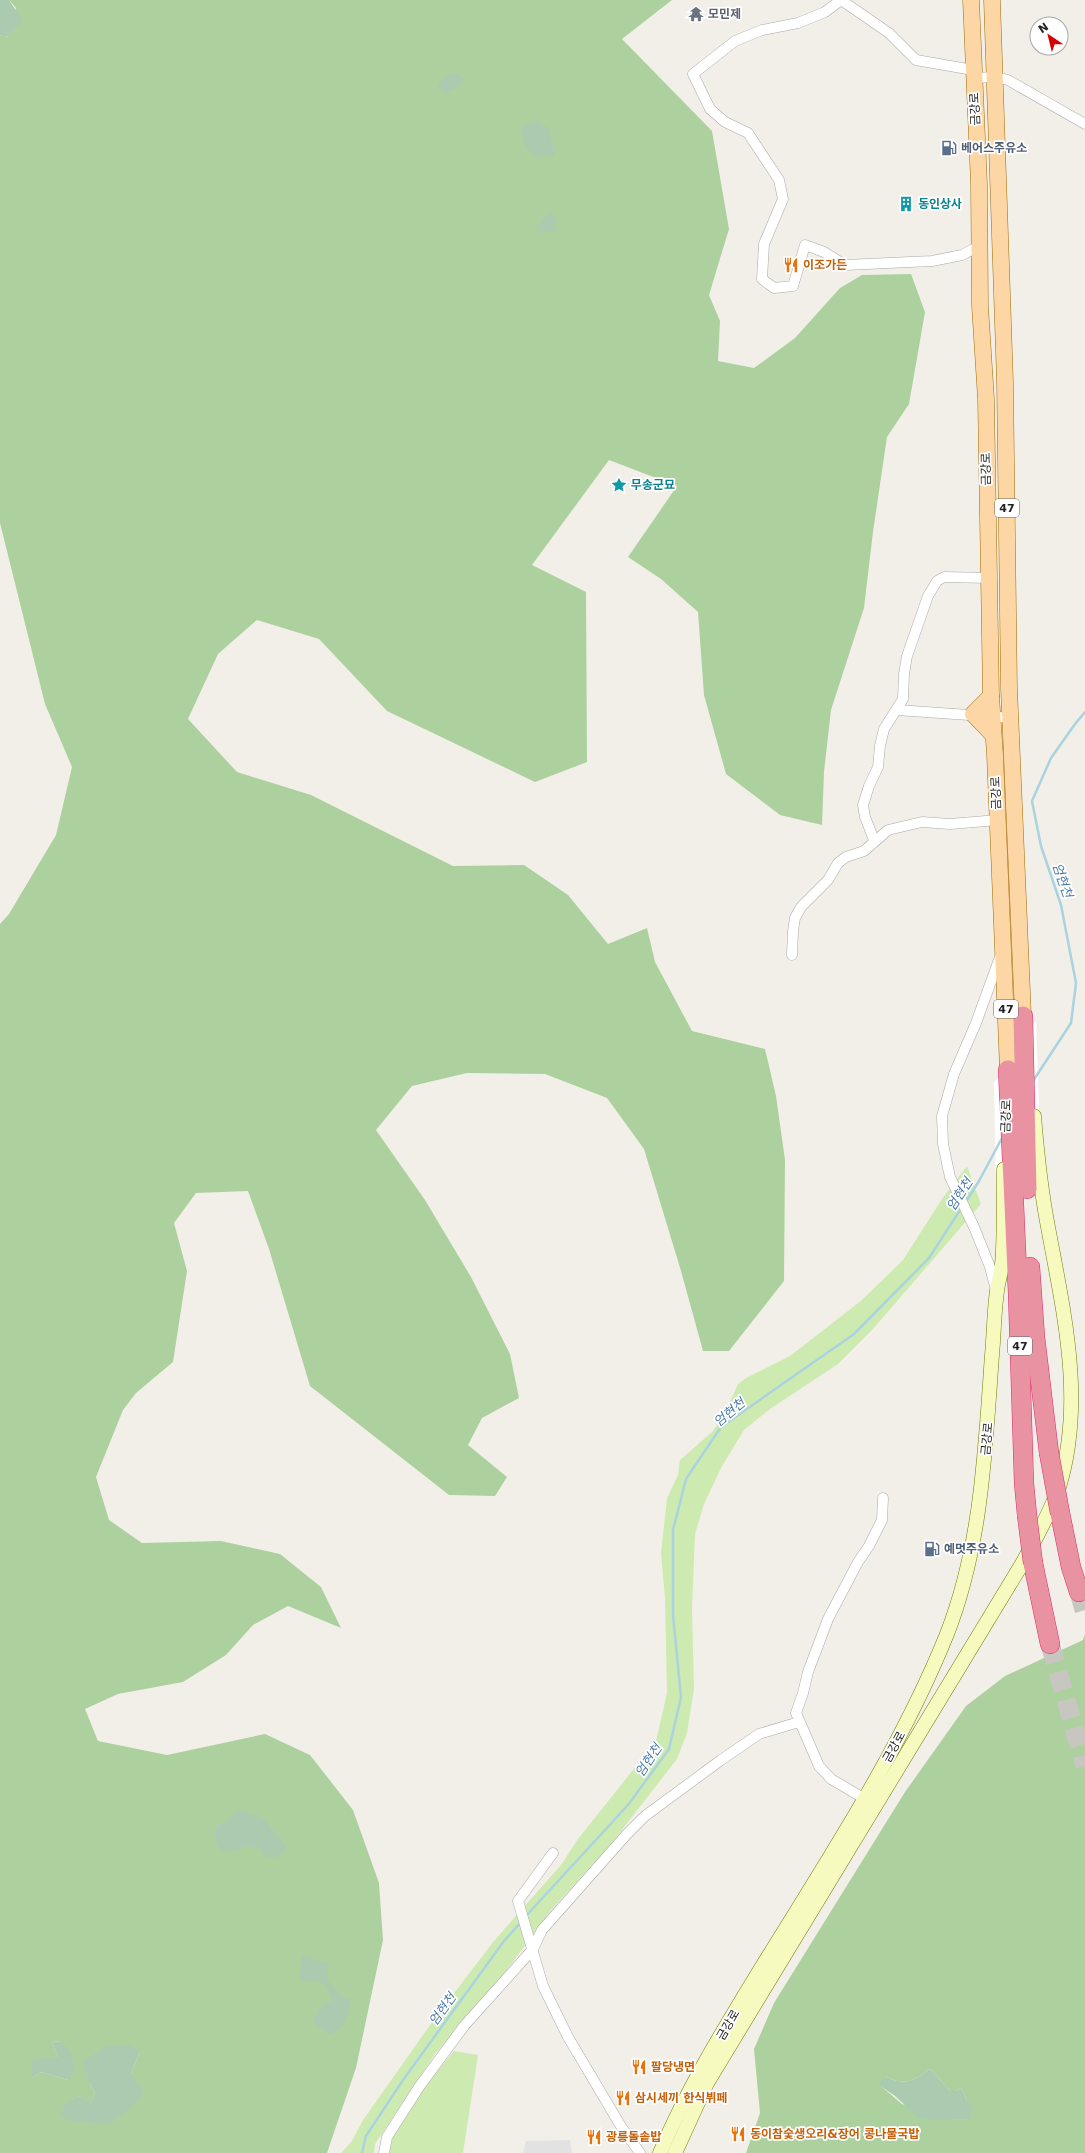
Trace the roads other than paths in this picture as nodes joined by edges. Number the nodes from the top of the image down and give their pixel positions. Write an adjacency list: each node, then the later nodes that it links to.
1 (841, 0): 4 (street); 7 (street)
2 (971, 0): 4 (main road, 금강로 / 47)
3 (992, 0): 5 (main road, 금강로 / 47)
4 (973, 74): 5 (street); 7 (main road, 금강로 / 47)
5 (996, 77): 6 (street); 13 (main road, 금강로 / 47)
6 (1085, 124)
7 (979, 246): 8 (main road, 금강로 / 47)
8 (990, 578): 9 (main road, 금강로 / 47); 10 (street)
9 (991, 696): 11 (main road); 12 (main road, 금강로 / 47)
10 (897, 710): 11 (street); 16 (street)
11 (973, 714): 12 (street); 14 (main road)
12 (991, 717): 13 (street); 14 (main road, 금강로 / 47)
13 (1012, 718): 19 (main road, 금강로 / 47)
14 (993, 735): 15 (main road, 금강로 / 47)
15 (998, 820): 16 (street); 17 (main road, 금강로 / 47)
16 (874, 840): 18 (street)
17 (1003, 948): 20 (main road, 금강로 / 47); 23 (street)
18 (792, 955)
19 (1024, 1026): 21 (highway, 47)
20 (1008, 1070): 22 (highway, 47)
21 (1031, 1140): 25 (highway, 47, bridge); 34 (main road, 금강로)
22 (1009, 1182): 23 (main road, 금강로); 26 (highway, 47, bridge)
23 (996, 1292): 28 (main road, 금강로)
24 (883, 1498): 27 (street)
25 (1079, 1592)
26 (1050, 1644)
27 (799, 1722): 28 (street); 30 (street)
28 (865, 1799): 33 (main road, 금강로)
29 (553, 1853): 30 (street)
30 (533, 1949): 31 (street); 32 (street)
31 (384, 2153)
32 (640, 2153)
33 (660, 2153)
34 (675, 2153)

